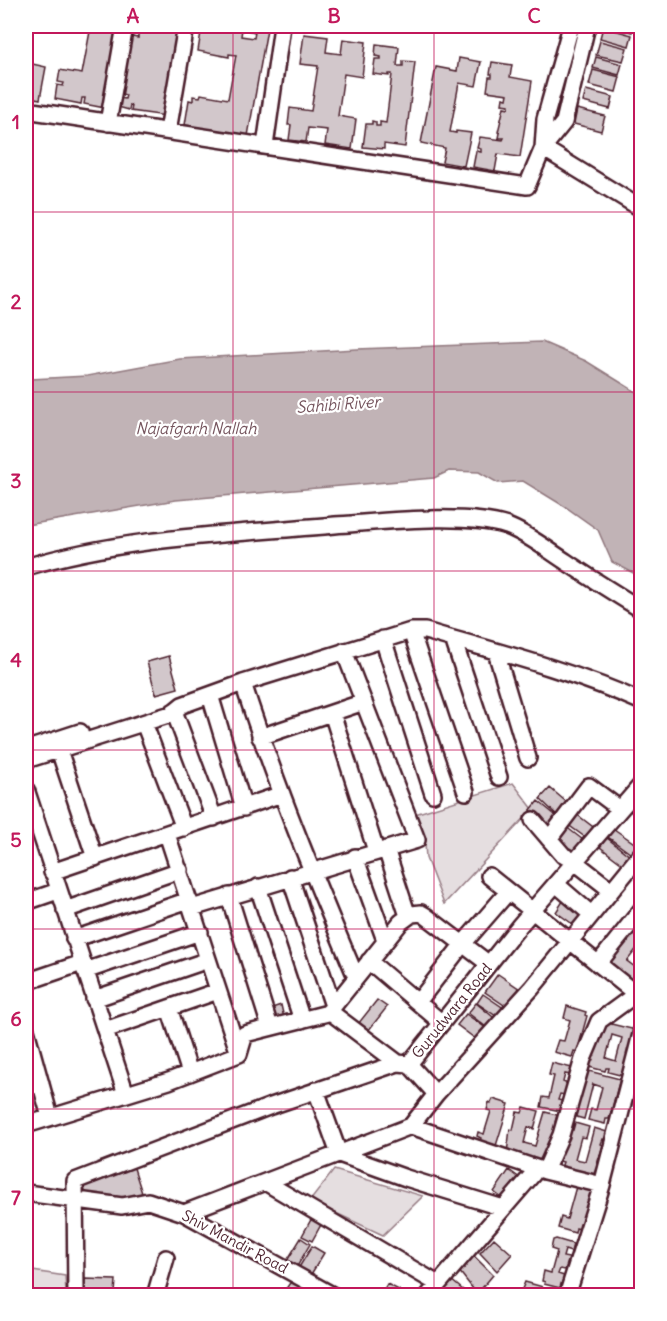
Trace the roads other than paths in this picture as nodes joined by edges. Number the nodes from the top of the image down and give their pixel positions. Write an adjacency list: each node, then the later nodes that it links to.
1 (125, 26): 7 (street)
2 (186, 26): 8 (street)
3 (279, 26): 9 (street)
4 (571, 26): 10 (street)
5 (587, 26): 10 (street)
6 (26, 110): 7 (street)
7 (108, 123): 8 (street)
8 (168, 131): 9 (street)
9 (265, 146): 10 (street)
10 (543, 148): 11 (street)
11 (642, 209)
12 (26, 567): 13 (street)
13 (642, 610)
14 (411, 631): 15 (street); 16 (street); 34 (street)
15 (383, 639): 17 (street); 36 (street)
16 (453, 639): 18 (street); 31 (street)
17 (344, 651): 19 (street); 21 (street)
18 (496, 652): 22 (street); 29 (street)
19 (243, 683): 20 (street); 26 (street)
20 (210, 695): 23 (street); 37 (street)
21 (364, 702): 24 (street); 45 (street)
22 (642, 702)
23 (178, 708): 25 (street); 27 (street); 39 (street)
24 (332, 713): 26 (street); 45 (street)
25 (144, 723): 28 (street); 42 (street)
26 (260, 737): 35 (street)
27 (26, 749)
28 (59, 750): 30 (street); 48 (street)
29 (528, 758)
30 (26, 760)
31 (499, 777)
32 (642, 784): 38 (street, Gurudwara Road)
33 (26, 789): 41 (street)
34 (466, 792)
35 (282, 794): 37 (street); 52 (street)
36 (433, 794)
37 (244, 808): 39 (street)
38 (620, 809): 44 (street); 49 (street, Gurudwara Road)
39 (214, 818): 42 (street)
40 (533, 820): 44 (street)
41 (31, 828): 51 (street)
42 (184, 828): 43 (street)
43 (167, 834): 48 (street); 50 (street)
44 (549, 839): 49 (street)
45 (381, 850): 47 (street); 66 (street)
46 (642, 853): 57 (street)
47 (355, 857): 52 (street); 70 (street)
48 (95, 858): 51 (street)
49 (575, 862): 55 (street, Gurudwara Road); 57 (street)
50 (180, 870): 62 (street); 63 (street)
51 (52, 872): 58 (street)
52 (312, 872): 54 (street); 78 (street)
53 (489, 876): 59 (street)
54 (290, 877): 56 (street); 85 (street)
55 (556, 884): 64 (street, Gurudwara Road); 65 (street)
56 (258, 887): 60 (street); 86 (street)
57 (611, 890): 65 (street)
58 (58, 891): 61 (street); 63 (street)
59 (508, 892): 64 (street); 72 (street)
60 (229, 896): 62 (street); 88 (street)
61 (26, 902)
62 (190, 904): 68 (street); 69 (street)
63 (65, 910): 69 (street)
64 (532, 912): 71 (street); 75 (street, Gurudwara Road)
65 (591, 914): 71 (street)
66 (408, 916): 70 (street); 72 (street)
67 (639, 916): 76 (street)
68 (200, 932): 73 (street); 77 (street)
69 (74, 939): 77 (street)
70 (384, 940): 74 (street)
71 (569, 941): 76 (street); 100 (street)
72 (462, 945): 75 (street); 83 (street)
73 (208, 960): 80 (street); 82 (street)
74 (369, 961): 78 (street); 83 (street)
75 (489, 964): 87 (street, Gurudwara Road)
76 (598, 964): 81 (street)
77 (83, 967): 79 (street); 82 (street)
78 (356, 977): 85 (street)
79 (26, 982)
80 (218, 991): 84 (street); 93 (street)
81 (640, 993): 105 (street)
82 (94, 999): 90 (street)
83 (418, 1002): 87 (street)
84 (169, 1008): 90 (street); 95 (street)
85 (331, 1008): 86 (street); 94 (street)
86 (302, 1020): 88 (street)
87 (442, 1023): 94 (street, Gurudwara Road)
88 (270, 1027): 93 (street)
89 (26, 1030): 92 (street)
90 (105, 1030): 99 (street)
91 (642, 1030): 107 (street)
92 (28, 1046): 96 (street)
93 (239, 1054): 95 (street)
94 (404, 1064): 98 (street, Gurudwara Road); 100 (street)
95 (190, 1073): 99 (street)
96 (41, 1083): 97 (street); 101 (street)
97 (26, 1088)
98 (316, 1090): 104 (street); 109 (street, Gurudwara Road)
99 (126, 1094): 101 (street)
100 (436, 1094): 103 (street)
101 (51, 1118): 102 (street)
102 (26, 1125)
103 (411, 1126): 104 (street); 105 (street)
104 (339, 1154): 106 (street); 110 (street)
105 (539, 1173): 107 (street); 110 (street)
106 (265, 1182): 111 (street); 113 (street)
107 (602, 1185): 117 (street)
108 (26, 1193): 109 (street, Shiv Mandir Road)
109 (75, 1198): 111 (street, Shiv Mandir Road); 115 (street)
110 (503, 1208): 113 (street)
111 (184, 1213): 116 (street, Shiv Mandir Road)
112 (166, 1258): 114 (street)
113 (433, 1290)
114 (161, 1293)
115 (76, 1296)
116 (334, 1296)
117 (567, 1296)

